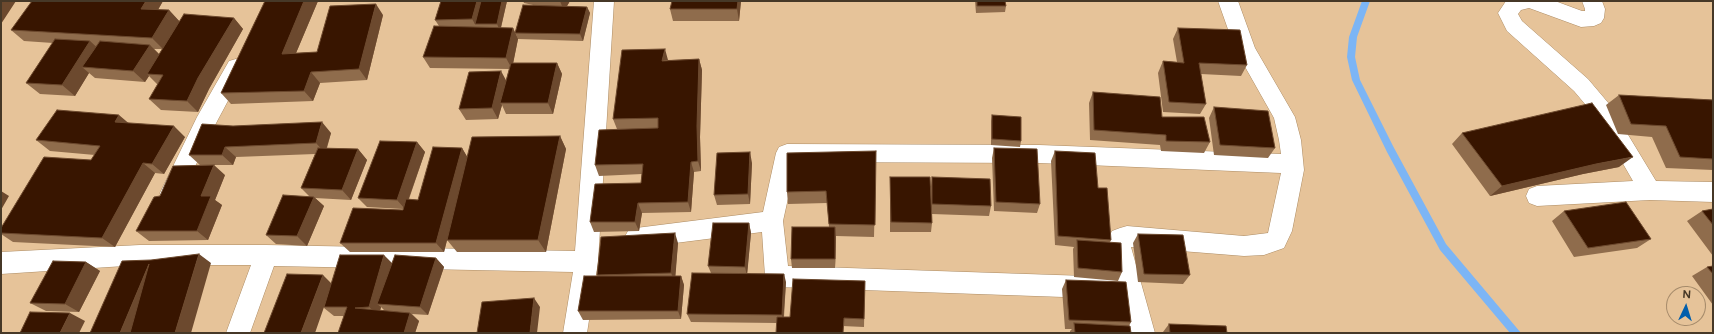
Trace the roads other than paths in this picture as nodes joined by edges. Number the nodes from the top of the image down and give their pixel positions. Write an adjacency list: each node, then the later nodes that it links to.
1 (604, 1): 12 (street)
2 (1228, 1): 5 (street)
3 (1592, 1): 6 (street)
4 (247, 48): 9 (street)
5 (1292, 164): 10 (street); 17 (street)
6 (1650, 190): 7 (street); 8 (street)
7 (1713, 192)
8 (1537, 196)
9 (161, 213)
10 (772, 221): 12 (street); 17 (street)
11 (150, 234): 13 (street)
12 (587, 253): 14 (street); 19 (street)
13 (140, 255): 14 (street); 15 (street); 16 (street)
14 (266, 255): 18 (street)
15 (5, 269)
16 (130, 276)
17 (1131, 288): 20 (street)
18 (238, 333)
19 (575, 333)
20 (1143, 333)

